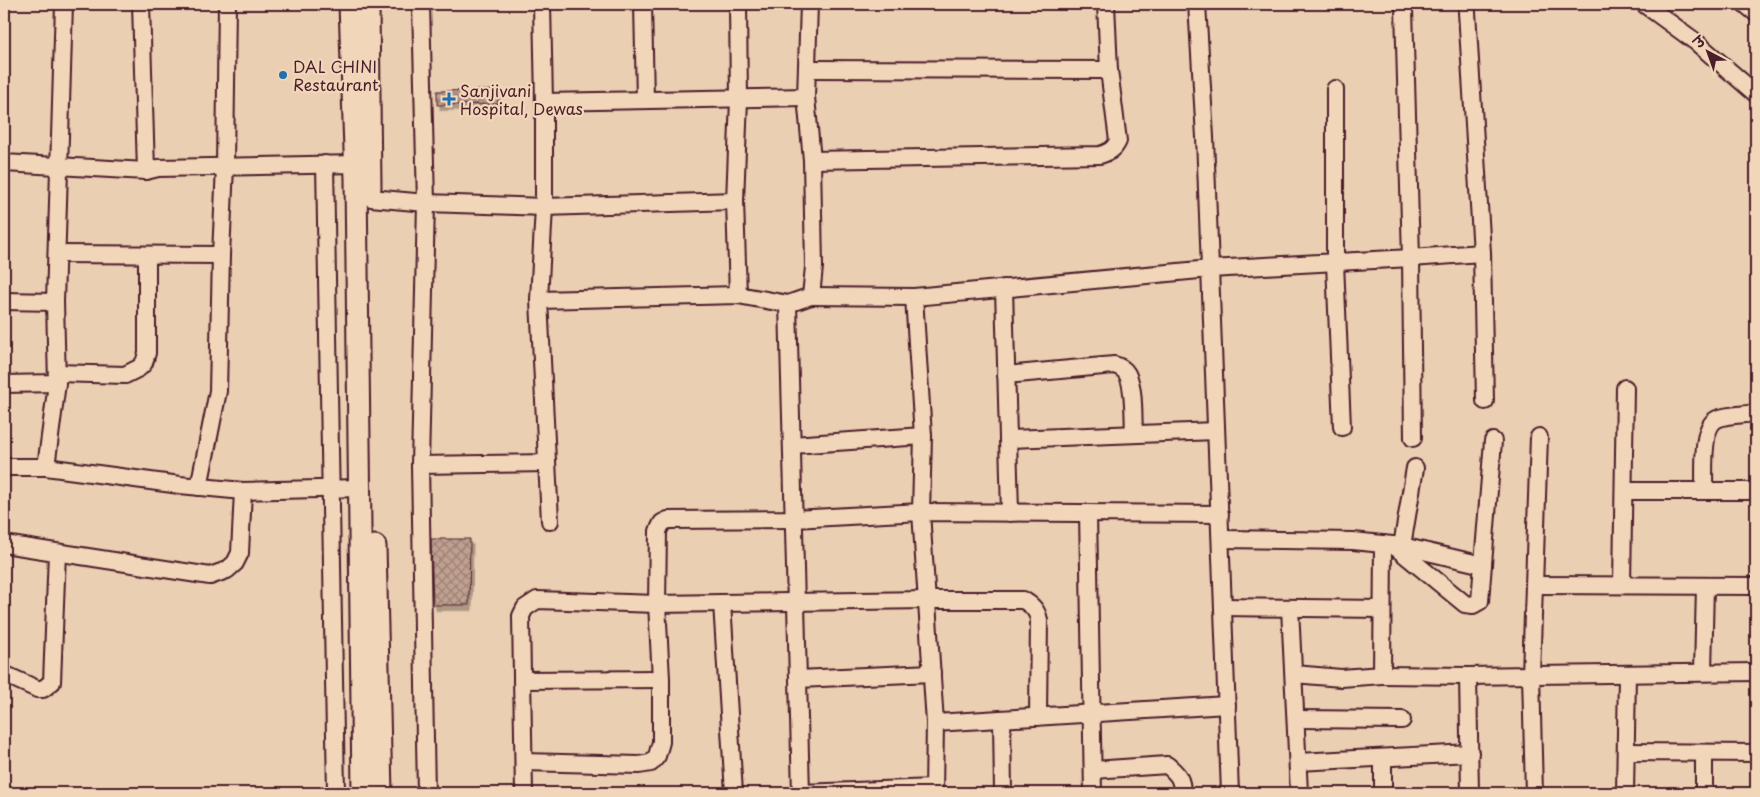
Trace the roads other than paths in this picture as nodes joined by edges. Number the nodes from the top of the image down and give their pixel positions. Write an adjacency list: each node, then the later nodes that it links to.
1 (64, 4): 31 (street)
2 (141, 4): 32 (street)
3 (227, 4): 30 (street)
4 (350, 4): 29 (main road)
5 (368, 4): 33 (main road)
6 (421, 4): 35 (street)
7 (542, 4): 25 (street)
8 (643, 4): 24 (street)
9 (738, 4): 23 (street)
10 (810, 4): 18 (street)
11 (1106, 4): 19 (street)
12 (1197, 4): 43 (street)
13 (1745, 4): 17 (street)
14 (1649, 5): 21 (street)
15 (1404, 8): 41 (street)
16 (1466, 12): 37 (street)
17 (1756, 13)
18 (807, 69): 19 (street); 22 (street)
19 (1109, 70): 26 (street)
20 (1335, 89): 42 (street)
21 (1756, 94)
22 (806, 97): 23 (street); 26 (street)
23 (739, 98): 24 (street); 34 (street)
24 (645, 100): 25 (street)
25 (544, 102): 36 (street)
26 (812, 160): 46 (street)
27 (4, 163): 31 (street)
28 (325, 164): 29 (street); 30 (street); 74 (street)
29 (355, 164): 73 (main road)
30 (225, 166): 32 (street); 40 (street)
31 (60, 167): 32 (street); 38 (street)
32 (146, 171)
33 (371, 198): 35 (street); 131 (main road)
34 (735, 201): 36 (street); 45 (street)
35 (426, 203): 36 (street); 68 (street)
36 (544, 207): 48 (street)
37 (1482, 253): 41 (street); 56 (street)
38 (57, 254): 39 (street); 50 (street)
39 (147, 255): 40 (street); 53 (street)
40 (221, 255): 72 (street)
41 (1411, 258): 42 (street); 63 (street)
42 (1335, 263): 43 (street); 58 (street)
43 (1210, 269): 44 (street); 59 (street)
44 (1004, 288): 47 (street); 52 (street)
45 (738, 295): 48 (street); 51 (street)
46 (811, 296): 47 (street); 51 (street)
47 (914, 297): 61 (street)
48 (539, 300): 67 (street)
49 (4, 301): 50 (street)
50 (55, 302): 53 (street)
51 (788, 304): 66 (street)
52 (1006, 374): 60 (street); 64 (street)
53 (57, 378): 54 (street); 70 (street)
54 (4, 384)
55 (1625, 388): 76 (street)
56 (1486, 401)
57 (1756, 413): 77 (street)
58 (1342, 427)
59 (1216, 431): 60 (street); 82 (street)
60 (1134, 434): 64 (street)
61 (923, 436): 66 (street); 79 (street)
62 (1539, 437): 90 (street)
63 (1413, 438)
64 (1008, 439): 80 (street)
65 (1493, 441): 89 (street)
66 (792, 445): 83 (street)
67 (547, 463): 68 (street); 84 (street)
68 (420, 465): 132 (street)
69 (4, 467): 70 (street)
70 (46, 467): 72 (street)
71 (1415, 468): 87 (street)
72 (199, 487): 75 (street)
73 (359, 488): 74 (street); 130 (main road)
74 (329, 489): 75 (street); 129 (street)
75 (244, 491): 88 (street)
76 (1624, 491): 77 (street); 91 (street)
77 (1704, 491): 78 (street)
78 (1756, 491)
79 (921, 512): 80 (street); 83 (street); 94 (street)
80 (1010, 512): 81 (street)
81 (1088, 513): 82 (street); 114 (street)
82 (1220, 514): 85 (street)
83 (794, 519): 95 (street); 97 (street)
84 (550, 521)
85 (1221, 539): 87 (street); 98 (street)
86 (4, 544): 88 (street)
87 (1392, 545): 89 (street); 89 (street); 100 (street)
88 (57, 553): 103 (street)
89 (1483, 565)
90 (1534, 585): 91 (street); 108 (street)
91 (1622, 585): 92 (street)
92 (1705, 586): 93 (street); 101 (street)
93 (1756, 586)
94 (927, 600): 95 (street); 104 (street); 115 (street)
95 (796, 602): 96 (street); 111 (street)
96 (722, 603): 97 (street); 134 (street)
97 (657, 604): 110 (street); 112 (street)
98 (1223, 607): 99 (street); 113 (street)
99 (1290, 608): 100 (street); 105 (street)
100 (1382, 609): 107 (street)
101 (1703, 672): 102 (street); 106 (street)
102 (1756, 672)
103 (4, 674)
104 (932, 674): 111 (street); 119 (street)
105 (1294, 674): 107 (street); 117 (street)
106 (1627, 674): 108 (street); 120 (street)
107 (1382, 675): 109 (street)
108 (1531, 675): 109 (street); 143 (street)
109 (1468, 676): 121 (street)
110 (661, 679): 112 (street); 125 (street)
111 (798, 679): 135 (street)
112 (522, 680): 125 (street)
113 (1227, 705): 114 (street); 139 (street)
114 (1092, 714): 115 (street); 127 (street)
115 (1038, 717): 116 (street)
116 (1002, 719): 119 (street); 136 (street)
117 (1296, 720): 118 (street); 126 (street)
118 (1402, 720)
119 (935, 723): 128 (street)
120 (1626, 752): 122 (street); 144 (street)
121 (1470, 753): 124 (street); 142 (street)
122 (1704, 753): 123 (street); 145 (street)
123 (1756, 753)
124 (1383, 758): 126 (street); 141 (street)
125 (524, 762): 133 (street)
126 (1298, 762): 140 (street)
127 (1093, 770): 137 (street); 138 (street)
128 (934, 791): 135 (street)
129 (336, 793)
130 (363, 793)
131 (381, 793)
132 (426, 793)
133 (524, 793)
134 (734, 793)
135 (801, 793)
136 (1003, 793)
137 (1093, 793)
138 (1182, 793)
139 (1230, 793)
140 (1299, 793)
141 (1384, 793)
142 (1470, 793)
143 (1534, 793)
144 (1625, 793)
145 (1704, 793)

